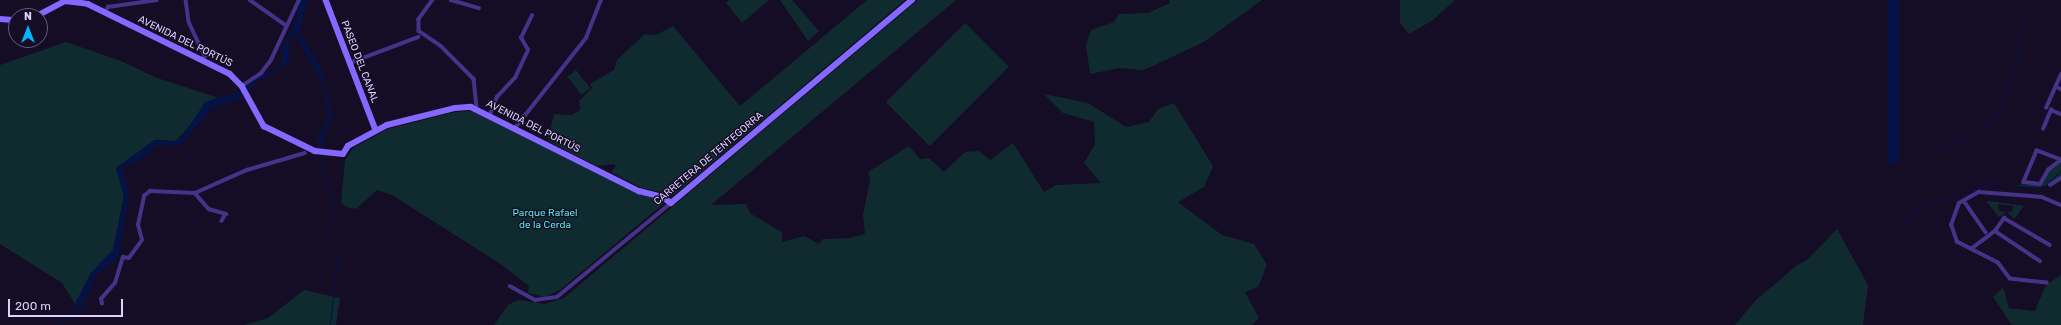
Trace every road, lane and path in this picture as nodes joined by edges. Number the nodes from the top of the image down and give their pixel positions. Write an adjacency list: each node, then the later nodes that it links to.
1 (157, 0): 13 (street)
2 (186, 0): 17 (street)
3 (250, 0): 15 (street)
4 (299, 0): 15 (street)
5 (326, 0): 18 (main road, PASEO DEL CANAL)
6 (433, 0): 21 (street)
7 (451, 0): 11 (street)
8 (601, 0): 25 (street)
9 (912, 0): 34 (main road, CARRETERA DE TENTEGORRA)
10 (65, 1): 12 (main road, AVENIDA DEL PORTÚS); 13 (main road, AVENIDA DEL PORTÚS)
11 (479, 8)
12 (48, 10)
13 (105, 12): 17 (main road, AVENIDA DEL PORTÚS)
14 (532, 15): 24 (street)
15 (287, 26): 20 (street)
16 (418, 37): 18 (street)
17 (203, 60): 20 (main road, AVENIDA DEL PORTÚS)
18 (350, 63): 27 (main road, PASEO DEL CANAL)
19 (2061, 74): 22 (street)
20 (242, 86): 27 (main road, AVENIDA DEL PORTÚS)
21 (477, 108): 24 (main road, AVENIDA DEL PORTÚS); 27 (main road, AVENIDA DEL PORTÚS)
22 (2046, 108)
23 (2061, 114): 26 (street)
24 (490, 115): 25 (main road, AVENIDA DEL PORTÚS)
25 (515, 128): 34 (main road, AVENIDA DEL PORTÚS)
26 (2043, 129)
27 (376, 130)
28 (305, 153): 32 (street)
29 (2061, 160): 29 (street)
30 (2061, 178): 31 (street)
31 (2050, 185)
32 (195, 193): 36 (street); 44 (street)
33 (1964, 201): 35 (street); 38 (street); 40 (street)
34 (671, 203): 43 (street, CARRETERA DE TENTEGORRA)
35 (2061, 205)
36 (222, 221)
37 (1995, 231): 39 (street); 40 (street); 41 (street)
38 (1986, 232)
39 (2050, 245)
40 (1971, 249): 42 (street)
41 (2040, 261)
42 (2047, 283)
43 (510, 286)
44 (102, 304)

